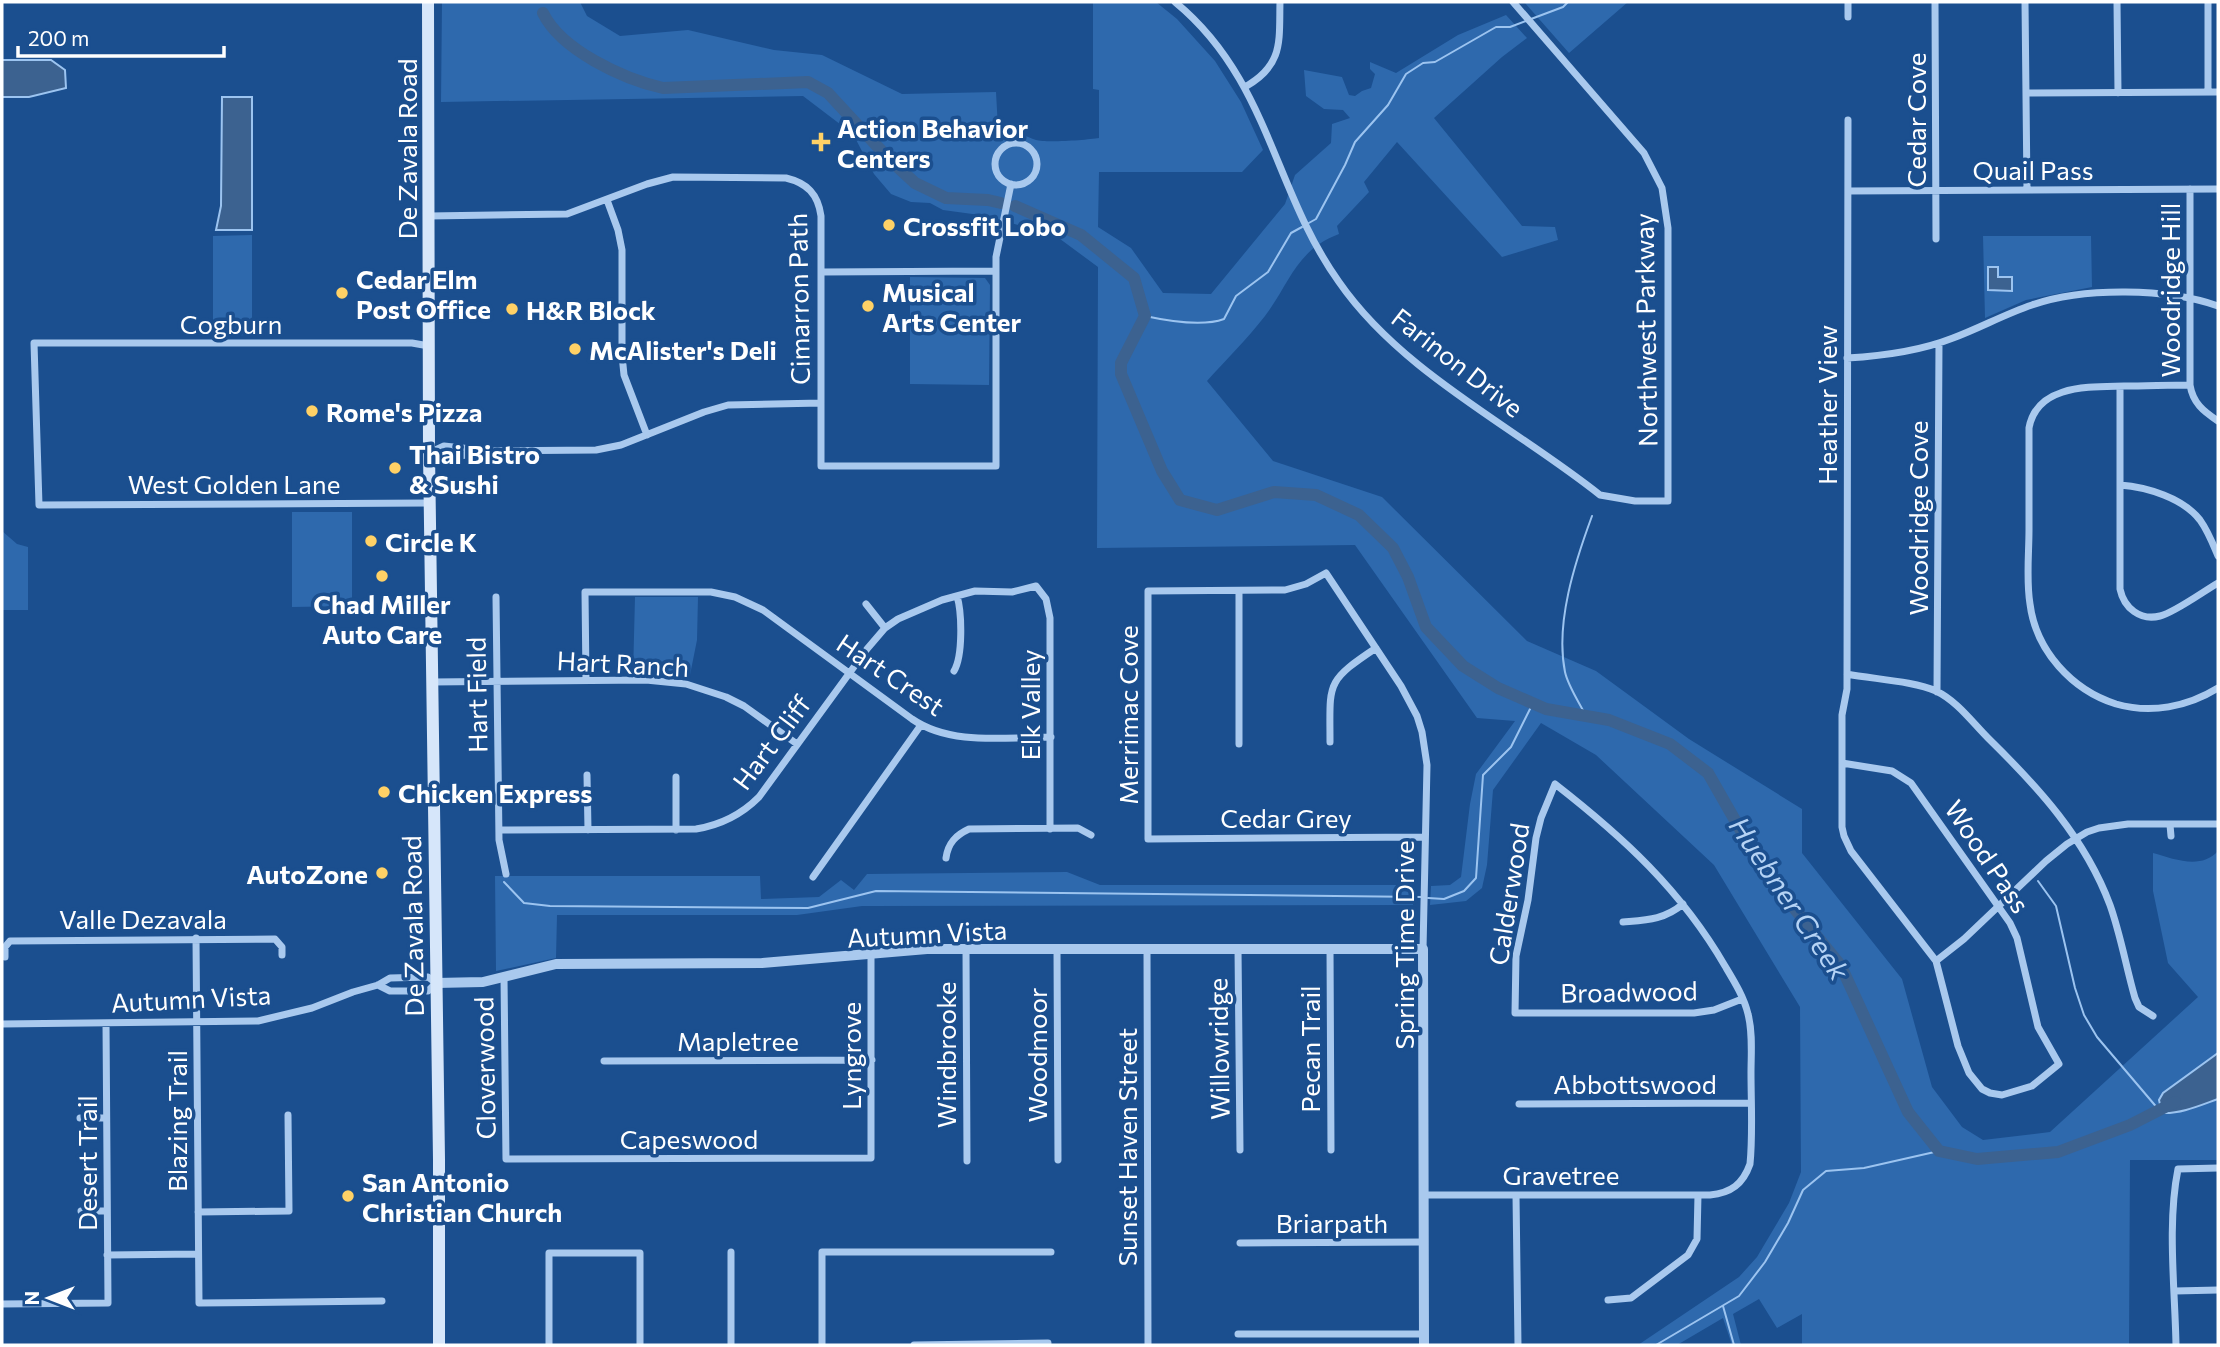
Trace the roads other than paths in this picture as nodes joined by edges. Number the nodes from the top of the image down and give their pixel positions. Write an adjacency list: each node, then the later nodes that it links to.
1 (428, 2): 24 (main road, De Zavala Road)
2 (1175, 2): 11 (street, Farinon Drive)
3 (1280, 2): 11 (street)
4 (1513, 2): 41 (street, Northwest Parkway)
5 (1847, 2): 10 (street)
6 (1935, 2): 22 (street, Cedar Cove)
7 (2025, 2): 14 (street)
8 (2117, 2): 15 (street)
9 (2208, 2): 12 (street)
10 (1847, 17)
11 (1245, 86): 41 (street, Farinon Drive)
12 (2208, 92): 13 (street); 15 (street)
13 (2218, 92)
14 (2026, 93): 15 (street); 20 (street)
15 (2118, 93)
16 (1847, 121): 21 (street, Heather View)
17 (1011, 184): 17 (street); 26 (street)
18 (2190, 189): 19 (street, Quail Pass); 20 (street, Quail Pass); 28 (street, Woodridge Hill)
19 (2218, 189)
20 (2027, 190): 22 (street, Quail Pass)
21 (1848, 191): 22 (street, Quail Pass); 32 (street, Heather View)
22 (1936, 191): 25 (street, Cedar Cove)
23 (607, 200): 24 (street, Cimarron Path); 27 (street, Cimarron Path); 37 (street)
24 (429, 216): 31 (main road, De Zavala Road)
25 (1936, 239)
26 (996, 271): 27 (street); 35 (street, Cimarron Path)
27 (822, 272): 35 (street, Cimarron Path)
28 (2190, 298): 29 (street); 30 (street); 33 (street, Woodridge Hill)
29 (2218, 306)
30 (1939, 344): 32 (street); 62 (street, Woodridge Cove)
31 (429, 346): 39 (main road, De Zavala Road); 43 (street, Cogburn)
32 (1847, 358): 57 (street, Heather View)
33 (2190, 384): 34 (street); 36 (street, Woodridge Hill)
34 (2120, 387): 40 (street); 61 (street)
35 (821, 403): 37 (street)
36 (2218, 421)
37 (647, 435): 38 (street)
38 (490, 451): 39 (street); 39 (street)
39 (429, 453): 42 (main road, De Zavala Road)
40 (2120, 485): 44 (street); 45 (street)
41 (1668, 501)
42 (429, 503): 43 (street, West Golden Lane); 60 (main road, De Zavala Road)
43 (39, 505)
44 (2218, 556)
45 (2218, 583)
46 (1036, 586): 48 (street, Hart Cliff); 64 (street, Elk Valley)
47 (1239, 591): 54 (street, Spring Time Drive); 67 (street); 82 (street, Merrimac Cove)
48 (957, 596): 53 (street, Hart Cliff); 55 (street)
49 (496, 597): 59 (street, Hart Field)
50 (768, 602): 52 (street)
51 (866, 604): 53 (street)
52 (763, 610): 56 (street, Hart Crest); 58 (street, Hart Crest)
53 (885, 628): 56 (street, Hart Cliff)
54 (1376, 648): 65 (street); 80 (street, Spring Time Drive)
55 (954, 671)
56 (849, 672): 63 (street, Hart Crest); 66 (street, Hart Cliff)
57 (1847, 674): 62 (street); 68 (street, Heather View)
58 (586, 680): 59 (street, Hart Ranch); 66 (street, Hart Ranch)
59 (497, 681): 60 (street, Hart Ranch); 75 (street, Hart Field)
60 (431, 682): 101 (main road, De Zavala Road)
61 (2218, 688)
62 (1937, 692): 81 (street)
63 (921, 725): 64 (street, Hart Crest); 85 (street)
64 (1051, 737): 74 (street, Elk Valley)
65 (1331, 742)
66 (797, 744): 77 (street, Hart Cliff)
67 (1239, 744)
68 (1842, 763): 87 (street, Wood Pass); 99 (street, Heather View)
69 (587, 775): 76 (street)
70 (676, 777): 77 (street)
71 (1555, 784): 86 (street, Gravetree); 104 (street, Calderwood)
72 (2218, 824): 73 (street)
73 (2170, 825): 79 (street); 81 (street)
74 (1050, 828): 78 (street); 83 (street)
75 (499, 830): 76 (street, Hart Cliff); 84 (street, Hart Field)
76 (588, 830): 77 (street, Hart Cliff)
77 (676, 830)
78 (1091, 835)
79 (2171, 836)
80 (1424, 837): 82 (street, Cedar Grey); 92 (street, Spring Time Drive)
81 (2076, 838): 87 (street); 105 (street)
82 (1148, 839)
83 (946, 858)
84 (506, 874)
85 (813, 877)
86 (1683, 904): 88 (street); 103 (street, Gravetree)
87 (1999, 907): 99 (street); 99 (street, Wood Pass)
88 (1623, 922)
89 (196, 938): 96 (street, Valle Dezavala); 98 (street, Valle Dezavala); 107 (street, Blazing Trail)
90 (1238, 948): 91 (street, Autumn Vista); 94 (street, Autumn Vista); 116 (street, Willowridge)
91 (1330, 948): 92 (street, Autumn Vista); 117 (street, Pecan Trail)
92 (1423, 948): 123 (street, Spring Time Drive)
93 (1057, 949): 94 (street, Autumn Vista); 95 (street, Autumn Vista); 120 (street, Woodmoor)
94 (1146, 949): 149 (street, Sunset Haven Street)
95 (966, 950): 97 (street, Autumn Vista); 121 (street, Windbrooke)
96 (282, 955)
97 (871, 955): 100 (street, Autumn Vista); 109 (street, Lyngrove)
98 (5, 957)
99 (1936, 961)
100 (504, 977): 101 (street, Autumn Vista); 119 (street, Cloverwood)
101 (436, 983): 102 (street, Autumn Vista); 102 (street, Autumn Vista); 143 (main road, De Zavala Road)
102 (378, 985): 107 (street, Autumn Vista)
103 (1742, 999): 104 (street, Broadwood); 111 (street, Gravetree)
104 (1515, 1013)
105 (2153, 1016)
106 (106, 1023): 107 (street, Autumn Vista); 108 (street, Autumn Vista); 115 (street, Desert Trail)
107 (197, 1023): 128 (street, Blazing Trail)
108 (2, 1024)
109 (872, 1060): 110 (street, Mapletree); 118 (street, Lyngrove)
110 (604, 1061)
111 (1751, 1103): 112 (street, Abbottswood); 125 (street, Gravetree)
112 (1519, 1104)
113 (288, 1115): 128 (street)
114 (80, 1118): 115 (street)
115 (106, 1118): 127 (street, Desert Trail)
116 (1240, 1150)
117 (1331, 1150)
118 (871, 1158): 119 (street, Capeswood)
119 (506, 1159)
120 (1058, 1160)
121 (967, 1161)
122 (2218, 1168): 136 (street)
123 (1424, 1195): 124 (street, Gravetree); 129 (street, Spring Time Drive)
124 (1516, 1195): 125 (street, Gravetree); 150 (street)
125 (1698, 1195): 137 (street)
126 (80, 1211): 127 (street)
127 (107, 1211): 134 (street, Desert Trail)
128 (198, 1212): 133 (street, Blazing Trail)
129 (1424, 1242): 130 (street, Briarpath); 141 (street, Spring Time Drive)
130 (1240, 1243)
131 (731, 1252): 146 (street)
132 (1051, 1252): 147 (street)
133 (198, 1254): 134 (street); 138 (street, Blazing Trail)
134 (107, 1255): 139 (street, Desert Trail)
135 (2218, 1290): 136 (street)
136 (2175, 1291): 151 (street)
137 (1608, 1300)
138 (382, 1301)
139 (2, 1304)
140 (1238, 1334): 141 (street)
141 (1424, 1340)
142 (1048, 1343): 148 (street)
143 (439, 1345)
144 (549, 1345): 145 (street)
145 (640, 1345)
146 (731, 1345)
147 (822, 1345)
148 (914, 1345)
149 (1148, 1345)
150 (1518, 1345)
151 (2176, 1345)

